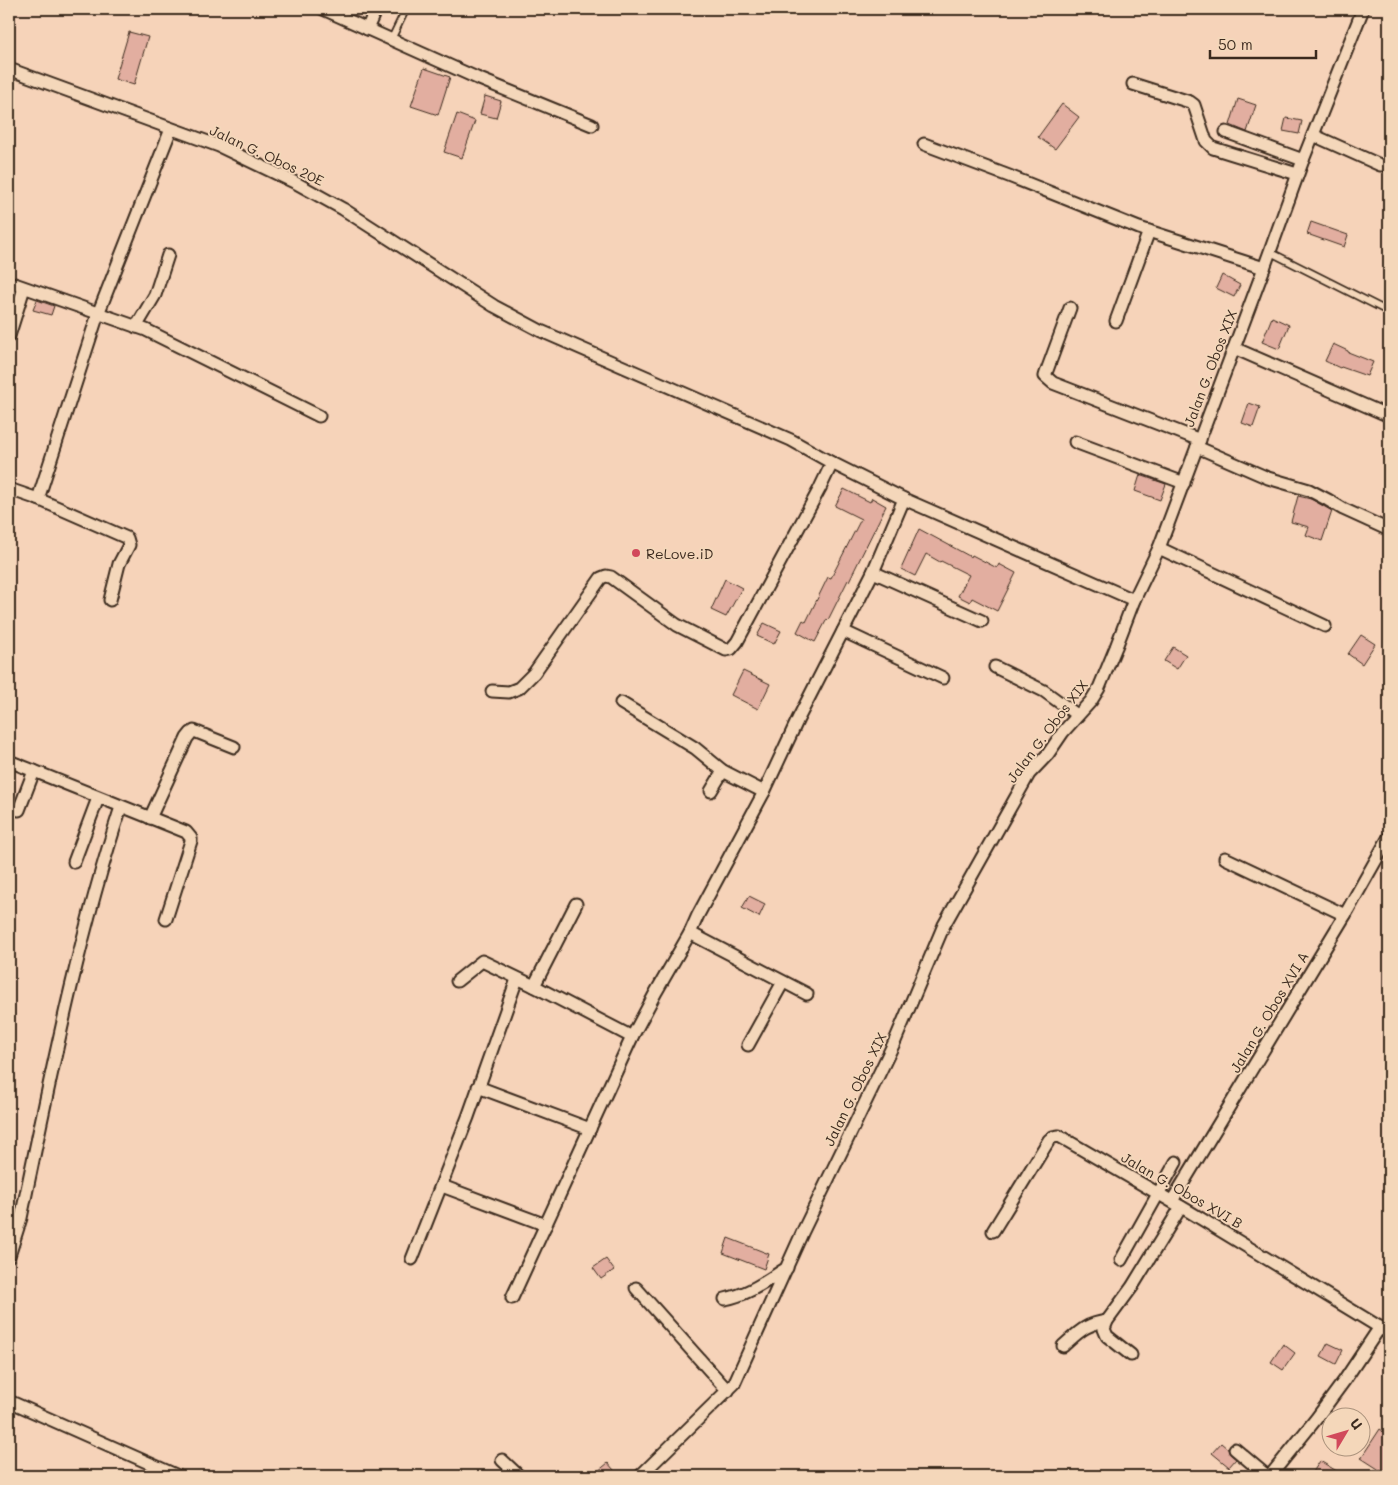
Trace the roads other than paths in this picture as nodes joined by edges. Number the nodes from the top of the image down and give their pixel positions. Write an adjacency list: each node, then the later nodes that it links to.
1 (323, 9): 5 (street)
2 (376, 9): 5 (street)
3 (406, 9): 6 (lane)
4 (1363, 9): 12 (street, Jalan G. Obos XIX)
5 (367, 29): 6 (street)
6 (391, 40): 9 (street)
7 (9, 69): 10 (street, Jalan G. Obos 20E)
8 (1133, 84): 16 (street)
9 (592, 125)
10 (171, 129): 25 (street); 34 (street, Jalan G. Obos 20E)
11 (1226, 132): 14 (street)
12 (1313, 135): 14 (street, Jalan G. Obos XIX); 15 (street)
13 (924, 144): 17 (street)
14 (1302, 160): 16 (street, Jalan G. Obos XIX)
15 (1389, 166)
16 (1298, 174): 18 (street, Jalan G. Obos XIX)
17 (1149, 232): 20 (street); 26 (street)
18 (1270, 252): 20 (street, Jalan G. Obos XIX); 24 (lane)
19 (168, 255): 27 (street)
20 (1264, 268): 29 (street, Jalan G. Obos XIX)
21 (9, 282): 22 (street)
22 (24, 288): 25 (street); 28 (street)
23 (1070, 308): 33 (street)
24 (1389, 312)
25 (98, 314): 27 (street); 37 (street)
26 (1116, 321)
27 (136, 327): 30 (street)
28 (9, 336)
29 (1234, 348): 31 (street); 33 (street, Jalan G. Obos XIX)
30 (319, 416)
31 (1389, 416)
32 (1075, 442): 35 (street)
33 (1198, 443): 35 (street, Jalan G. Obos XIX); 39 (street)
34 (832, 464): 38 (street, Jalan G. Obos 20E); 49 (street)
35 (1184, 483): 40 (street, Jalan G. Obos XIX)
36 (9, 489): 37 (street)
37 (38, 499): 42 (street)
38 (904, 499): 41 (street); 43 (street, Jalan G. Obos 20E)
39 (1389, 530)
40 (1159, 548): 43 (street, Jalan G. Obos XIX); 45 (street)
41 (872, 572): 44 (street); 46 (street)
42 (110, 600)
43 (1134, 600): 51 (street, Jalan G. Obos XIX)
44 (982, 621)
45 (1325, 626)
46 (843, 631): 48 (street); 57 (street)
47 (995, 667): 51 (street)
48 (943, 678)
49 (492, 691)
50 (621, 703): 55 (street)
51 (1077, 715): 87 (street, Jalan G. Obos XIX)
52 (234, 747): 61 (street)
53 (9, 761): 54 (street)
54 (34, 771): 58 (street); 60 (street)
55 (723, 771): 56 (street); 57 (street)
56 (711, 791)
57 (764, 792): 68 (street)
58 (98, 798): 59 (street); 64 (street)
59 (120, 807): 61 (street); 84 (street)
60 (19, 810)
61 (150, 818): 67 (street)
62 (1389, 837): 66 (street, Jalan G. Obos XVI A)
63 (1226, 858): 66 (street)
64 (74, 862)
65 (576, 904): 72 (street)
66 (1345, 914): 81 (street, Jalan G. Obos XVI A)
67 (166, 919)
68 (690, 933): 71 (street); 74 (street)
69 (517, 979): 70 (street); 72 (street); 76 (street)
70 (457, 981)
71 (783, 982): 73 (street); 75 (street)
72 (534, 986): 74 (street)
73 (807, 994)
74 (632, 1037): 77 (street)
75 (748, 1045)
76 (478, 1087): 77 (street); 79 (street)
77 (590, 1129): 82 (street)
78 (1176, 1162): 80 (street)
79 (442, 1186): 82 (street); 85 (street)
80 (1158, 1193): 81 (street, Jalan G. Obos XVI B); 83 (street, Jalan G. Obos XVI B); 86 (street)
81 (1177, 1204): 91 (street, Jalan G. Obos XVI A); 92 (street, Jalan G. Obos XVI B)
82 (546, 1224): 89 (street)
83 (992, 1231)
84 (9, 1256)
85 (412, 1260)
86 (1121, 1260)
87 (787, 1268): 90 (street); 95 (street, Jalan G. Obos XIX)
88 (636, 1288): 95 (street)
89 (512, 1298)
90 (725, 1299)
91 (1107, 1322): 93 (street); 94 (street)
92 (1385, 1330): 102 (street)
93 (1063, 1346)
94 (1131, 1355)
95 (728, 1391): 101 (street, Jalan G. Obos XIX)
96 (9, 1401): 99 (street)
97 (1235, 1450): 102 (street)
98 (502, 1460): 100 (street)
99 (178, 1476)
100 (519, 1476)
101 (640, 1476)
102 (1268, 1476)

